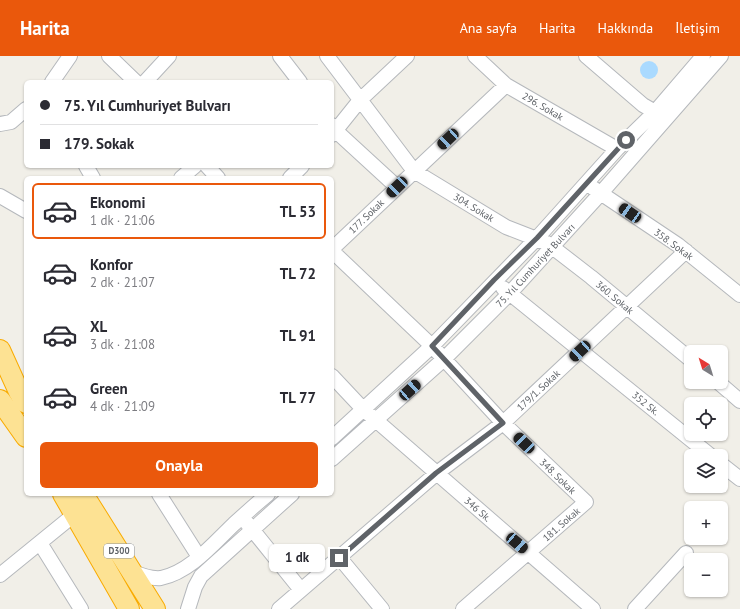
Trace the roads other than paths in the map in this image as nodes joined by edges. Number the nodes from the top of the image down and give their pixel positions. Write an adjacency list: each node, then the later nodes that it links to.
1 (70, 56): 11 (street)
2 (109, 56): 12 (street)
3 (169, 56): 13 (street)
4 (280, 56): 14 (street)
5 (327, 56): 16 (street)
6 (407, 56): 16 (street)
7 (475, 56): 15 (street, 296. Sokak)
8 (586, 56): 18 (street)
9 (703, 56): 18 (street, 75. Yıl Cumhuriyet Bulvarı)
10 (721, 56): 32 (street, 75. Yıl Cumhuriyet Bulvarı)
11 (53, 80)
12 (134, 80)
13 (147, 80)
14 (298, 80)
15 (506, 85): 22 (street, 296. Sokak); 26 (street, 177. Sokak)
16 (360, 100): 20 (street); 26 (street)
17 (24, 111): 19 (street)
18 (655, 112): 22 (street, 75. Yıl Cumhuriyet Bulvarı)
19 (0, 124)
20 (334, 129)
21 (334, 131): 31 (street)
22 (617, 149): 30 (street, 75. Yıl Cumhuriyet Bulvarı)
23 (194, 168): 27 (street)
24 (209, 168): 28 (street)
25 (300, 168): 29 (street)
26 (414, 171): 31 (street, 177. Sokak); 35 (street, 304. Sokak)
27 (184, 176)
28 (216, 176)
29 (292, 176)
30 (586, 183): 32 (street, 358. Sokak); 35 (street, 75. Yıl Cumhuriyet Bulvarı)
31 (397, 187): 37 (street, 177. Sokak)
32 (601, 193): 36 (street, 75. Yıl Cumhuriyet Bulvarı); 38 (street, 358. Sokak)
33 (0, 196): 34 (street)
34 (24, 210)
35 (537, 238): 36 (street, 360. Sokak); 40 (street, 75. Yıl Cumhuriyet Bulvarı)
36 (551, 247): 41 (street, 75. Yıl Cumhuriyet Bulvarı); 43 (street, 360. Sokak)
37 (334, 248)
38 (686, 251): 42 (street, 358. Sokak); 43 (street, 179/1. Sokak)
39 (334, 252): 44 (street, 348. Sokak)
40 (494, 280): 41 (street, 352 Sk.); 44 (street, 75. Yıl Cumhuriyet Bulvarı)
41 (510, 293): 46 (street, 352 Sk.); 48 (street, 75. Yıl Cumhuriyet Bulvarı)
42 (740, 295)
43 (626, 307): 46 (street, 179/1. Sokak); 47 (street, 360. Sokak)
44 (432, 346): 48 (street, 348. Sokak); 54 (street, 75. Yıl Cumhuriyet Bulvarı)
45 (0, 350): 51 (highway)
46 (580, 351): 56 (street, 179/1. Sokak); 59 (street, 352 Sk.)
47 (684, 354)
48 (444, 359): 55 (street, 75. Yıl Cumhuriyet Bulvarı); 56 (street, 348. Sokak)
49 (334, 378): 54 (street, 346 Sk.)
50 (726, 389): 53 (street)
51 (24, 394)
52 (0, 400): 57 (highway)
53 (740, 401)
54 (363, 410): 55 (street, 346 Sk.); 58 (street, 75. Yıl Cumhuriyet Bulvarı)
55 (375, 420): 60 (street, 75. Yıl Cumhuriyet Bulvarı); 62 (street, 346 Sk.)
56 (503, 423): 62 (street, 179/1. Sokak); 69 (street, 348. Sokak)
57 (24, 434)
58 (334, 436)
59 (702, 449)
60 (334, 456)
61 (728, 470): 63 (street)
62 (436, 473): 74 (street, 346 Sk.); 77 (street, 179/1. Sokak)
63 (740, 479)
64 (64, 496): 70 (highway, D300)
65 (84, 496): 78 (highway, D300)
66 (160, 496): 76 (street)
67 (266, 496): 71 (street)
68 (290, 496): 72 (street)
69 (586, 502): 74 (street, 181. Sokak)
70 (76, 514): 73 (street); 82 (highway, D300)
71 (242, 516): 72 (street); 76 (street)
72 (252, 529): 80 (street); 84 (street)
73 (40, 543): 79 (street); 81 (street)
74 (528, 553): 87 (street, 181. Sokak); 88 (street, 346 Sk.)
75 (684, 555): 89 (street)
76 (199, 557): 78 (street)
77 (339, 558): 80 (street, 179/1. Sokak); 86 (street)
78 (131, 571): 83 (highway, D300)
79 (0, 575)
80 (301, 590): 85 (street, 179/1. Sokak)
81 (81, 609)
82 (129, 609)
83 (155, 609)
84 (188, 609)
85 (279, 609)
86 (382, 609)
87 (463, 609)
88 (593, 609)
89 (635, 609)

